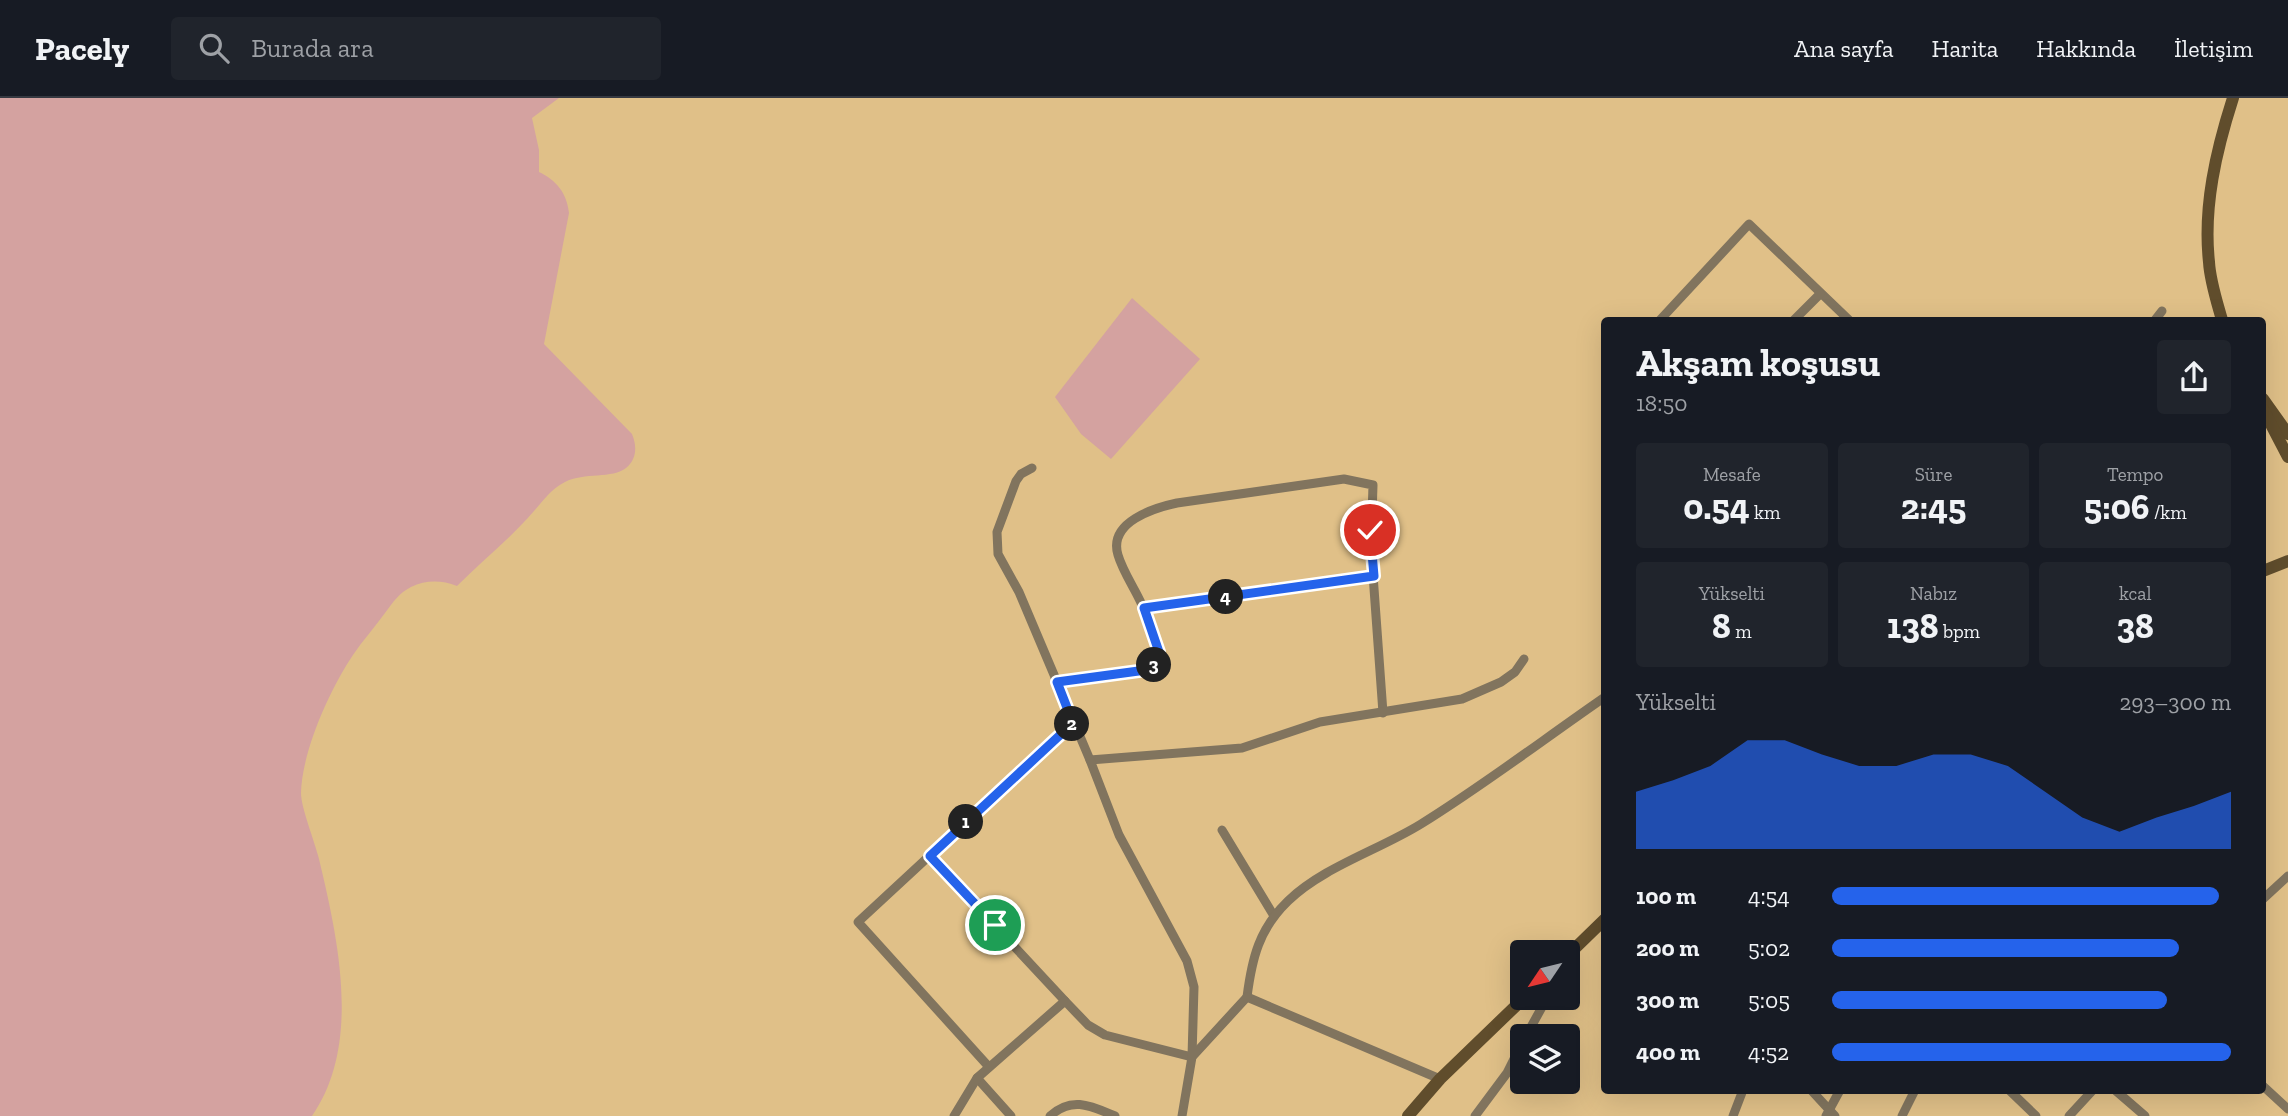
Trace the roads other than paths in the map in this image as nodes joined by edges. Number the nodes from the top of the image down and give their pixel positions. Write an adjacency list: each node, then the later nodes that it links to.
1 (2232, 98): 8 (street)
2 (1820, 294): 4 (street); 5 (street); 6 (street)
3 (2162, 311): 7 (street)
4 (1663, 317)
5 (1797, 317)
6 (1846, 317)
7 (2157, 317)
8 (2221, 317)
9 (2266, 404): 11 (street)
10 (2266, 415): 12 (street)
11 (2288, 434)
12 (2288, 457)
13 (1032, 468): 21 (street)
14 (2288, 552): 16 (street)
15 (2288, 561): 17 (street)
16 (2266, 569)
17 (2266, 570)
18 (1374, 576): 19 (street); 19 (street); 23 (street)
19 (1144, 608): 21 (street)
20 (1524, 659): 23 (street)
21 (1057, 682): 24 (street)
22 (1601, 700): 30 (street)
23 (1382, 713): 25 (street)
24 (1073, 723): 25 (street); 27 (street)
25 (1090, 760): 36 (street)
26 (1223, 830): 30 (street)
27 (930, 856): 34 (street); 37 (street)
28 (2288, 876): 29 (street)
29 (2266, 896)
30 (1274, 916): 33 (street)
31 (1601, 923): 32 (street)
32 (1580, 944)
33 (1247, 997): 36 (street); 40 (street)
34 (1065, 1001): 36 (street); 37 (street)
35 (1512, 1010): 40 (street)
36 (1192, 1057): 55 (street)
37 (989, 1067): 39 (street)
38 (1510, 1067): 57 (street)
39 (977, 1078): 51 (street); 52 (street)
40 (1440, 1079): 56 (street)
41 (2266, 1089): 49 (street)
42 (1741, 1094): 58 (street)
43 (1814, 1094): 50 (street)
44 (1838, 1094): 50 (street)
45 (1913, 1094): 59 (street)
46 (2013, 1094): 60 (street)
47 (2089, 1094): 61 (street)
48 (2120, 1094): 62 (street)
49 (2288, 1109)
50 (1830, 1114)
51 (954, 1116)
52 (1011, 1116)
53 (1050, 1116): 54 (street)
54 (1115, 1116)
55 (1182, 1116)
56 (1408, 1116)
57 (1475, 1116)
58 (1733, 1116)
59 (1902, 1116)
60 (2036, 1116)
61 (2069, 1116)
62 (2145, 1116)

